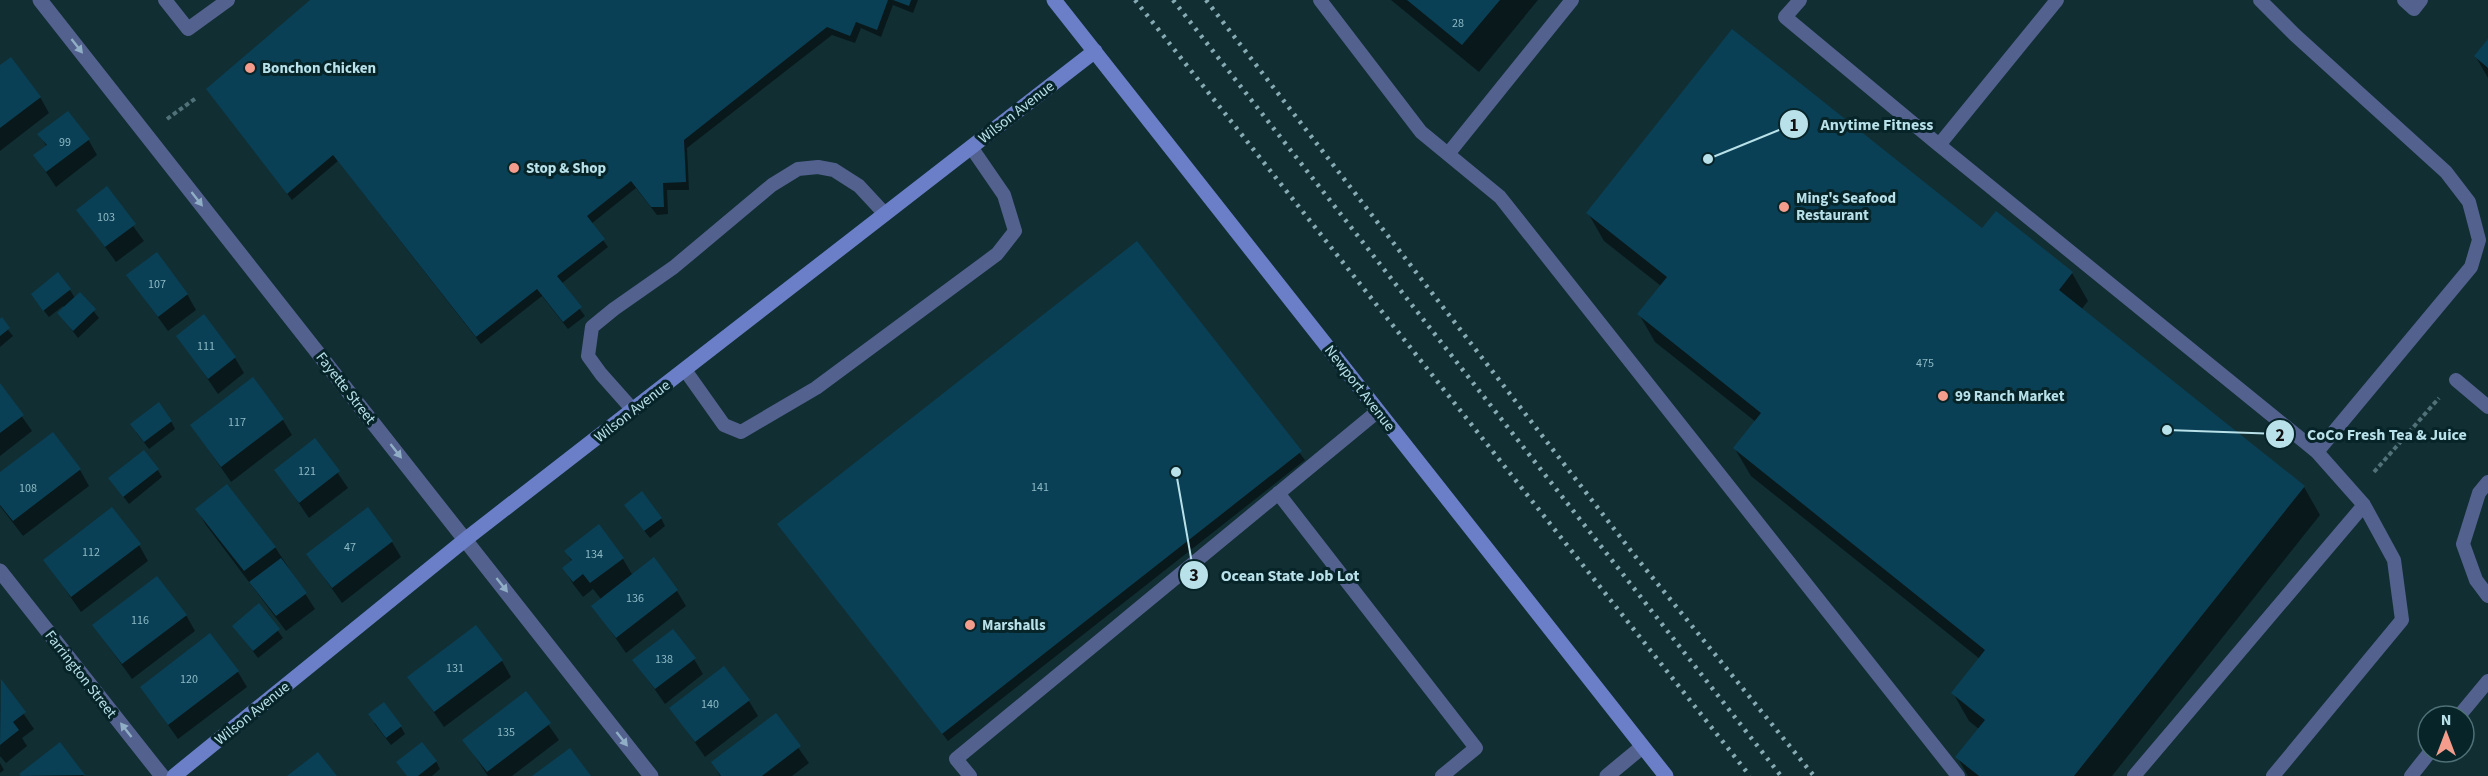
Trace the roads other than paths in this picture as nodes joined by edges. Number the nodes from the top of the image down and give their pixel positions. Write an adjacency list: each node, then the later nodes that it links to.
1 (40, 0): 26 (street, Fayette Street, one-way to 26)
2 (165, 0): 3 (lane)
3 (228, 0)
4 (1054, 0): 12 (street, Newport Avenue)
5 (1320, 0): 15 (lane)
6 (1572, 0): 15 (lane)
7 (1800, 0): 13 (lane)
8 (2057, 0): 13 (lane)
9 (2260, 0): 22 (lane)
10 (2403, 0): 11 (lane)
11 (2421, 0)
12 (1095, 51): 14 (street, Wilson Avenue); 21 (street, Newport Avenue)
13 (1939, 144): 22 (lane)
14 (971, 147): 16 (street, Wilson Avenue); 17 (lane)
15 (1448, 154): 40 (lane)
16 (885, 214): 17 (street, Wilson Avenue); 20 (lane)
17 (685, 370): 20 (street, Wilson Avenue)
18 (2456, 380): 19 (lane)
19 (2488, 407)
20 (633, 410): 26 (street, Wilson Avenue)
21 (1378, 411): 24 (lane); 31 (street, Newport Avenue)
22 (2317, 452): 25 (lane)
23 (2488, 482): 28 (lane)
24 (1278, 493): 36 (lane); 37 (lane)
25 (2364, 505): 41 (lane); 42 (lane)
26 (465, 540): 34 (street, Wilson Avenue); 35 (street, Fayette Street, one-way to 35)
27 (0, 571): 33 (street, Farrington Street, one-way to 27)
28 (2488, 596)
29 (2488, 681): 30 (lane)
30 (2470, 704)
31 (1642, 747): 38 (street); 39 (street, Newport Avenue)
32 (2420, 764): 43 (lane)
33 (162, 776)
34 (174, 776)
35 (651, 776)
36 (970, 776)
37 (1442, 776)
38 (1607, 776)
39 (1666, 776)
40 (1958, 776)
41 (2134, 776)
42 (2273, 776)
43 (2411, 776)

